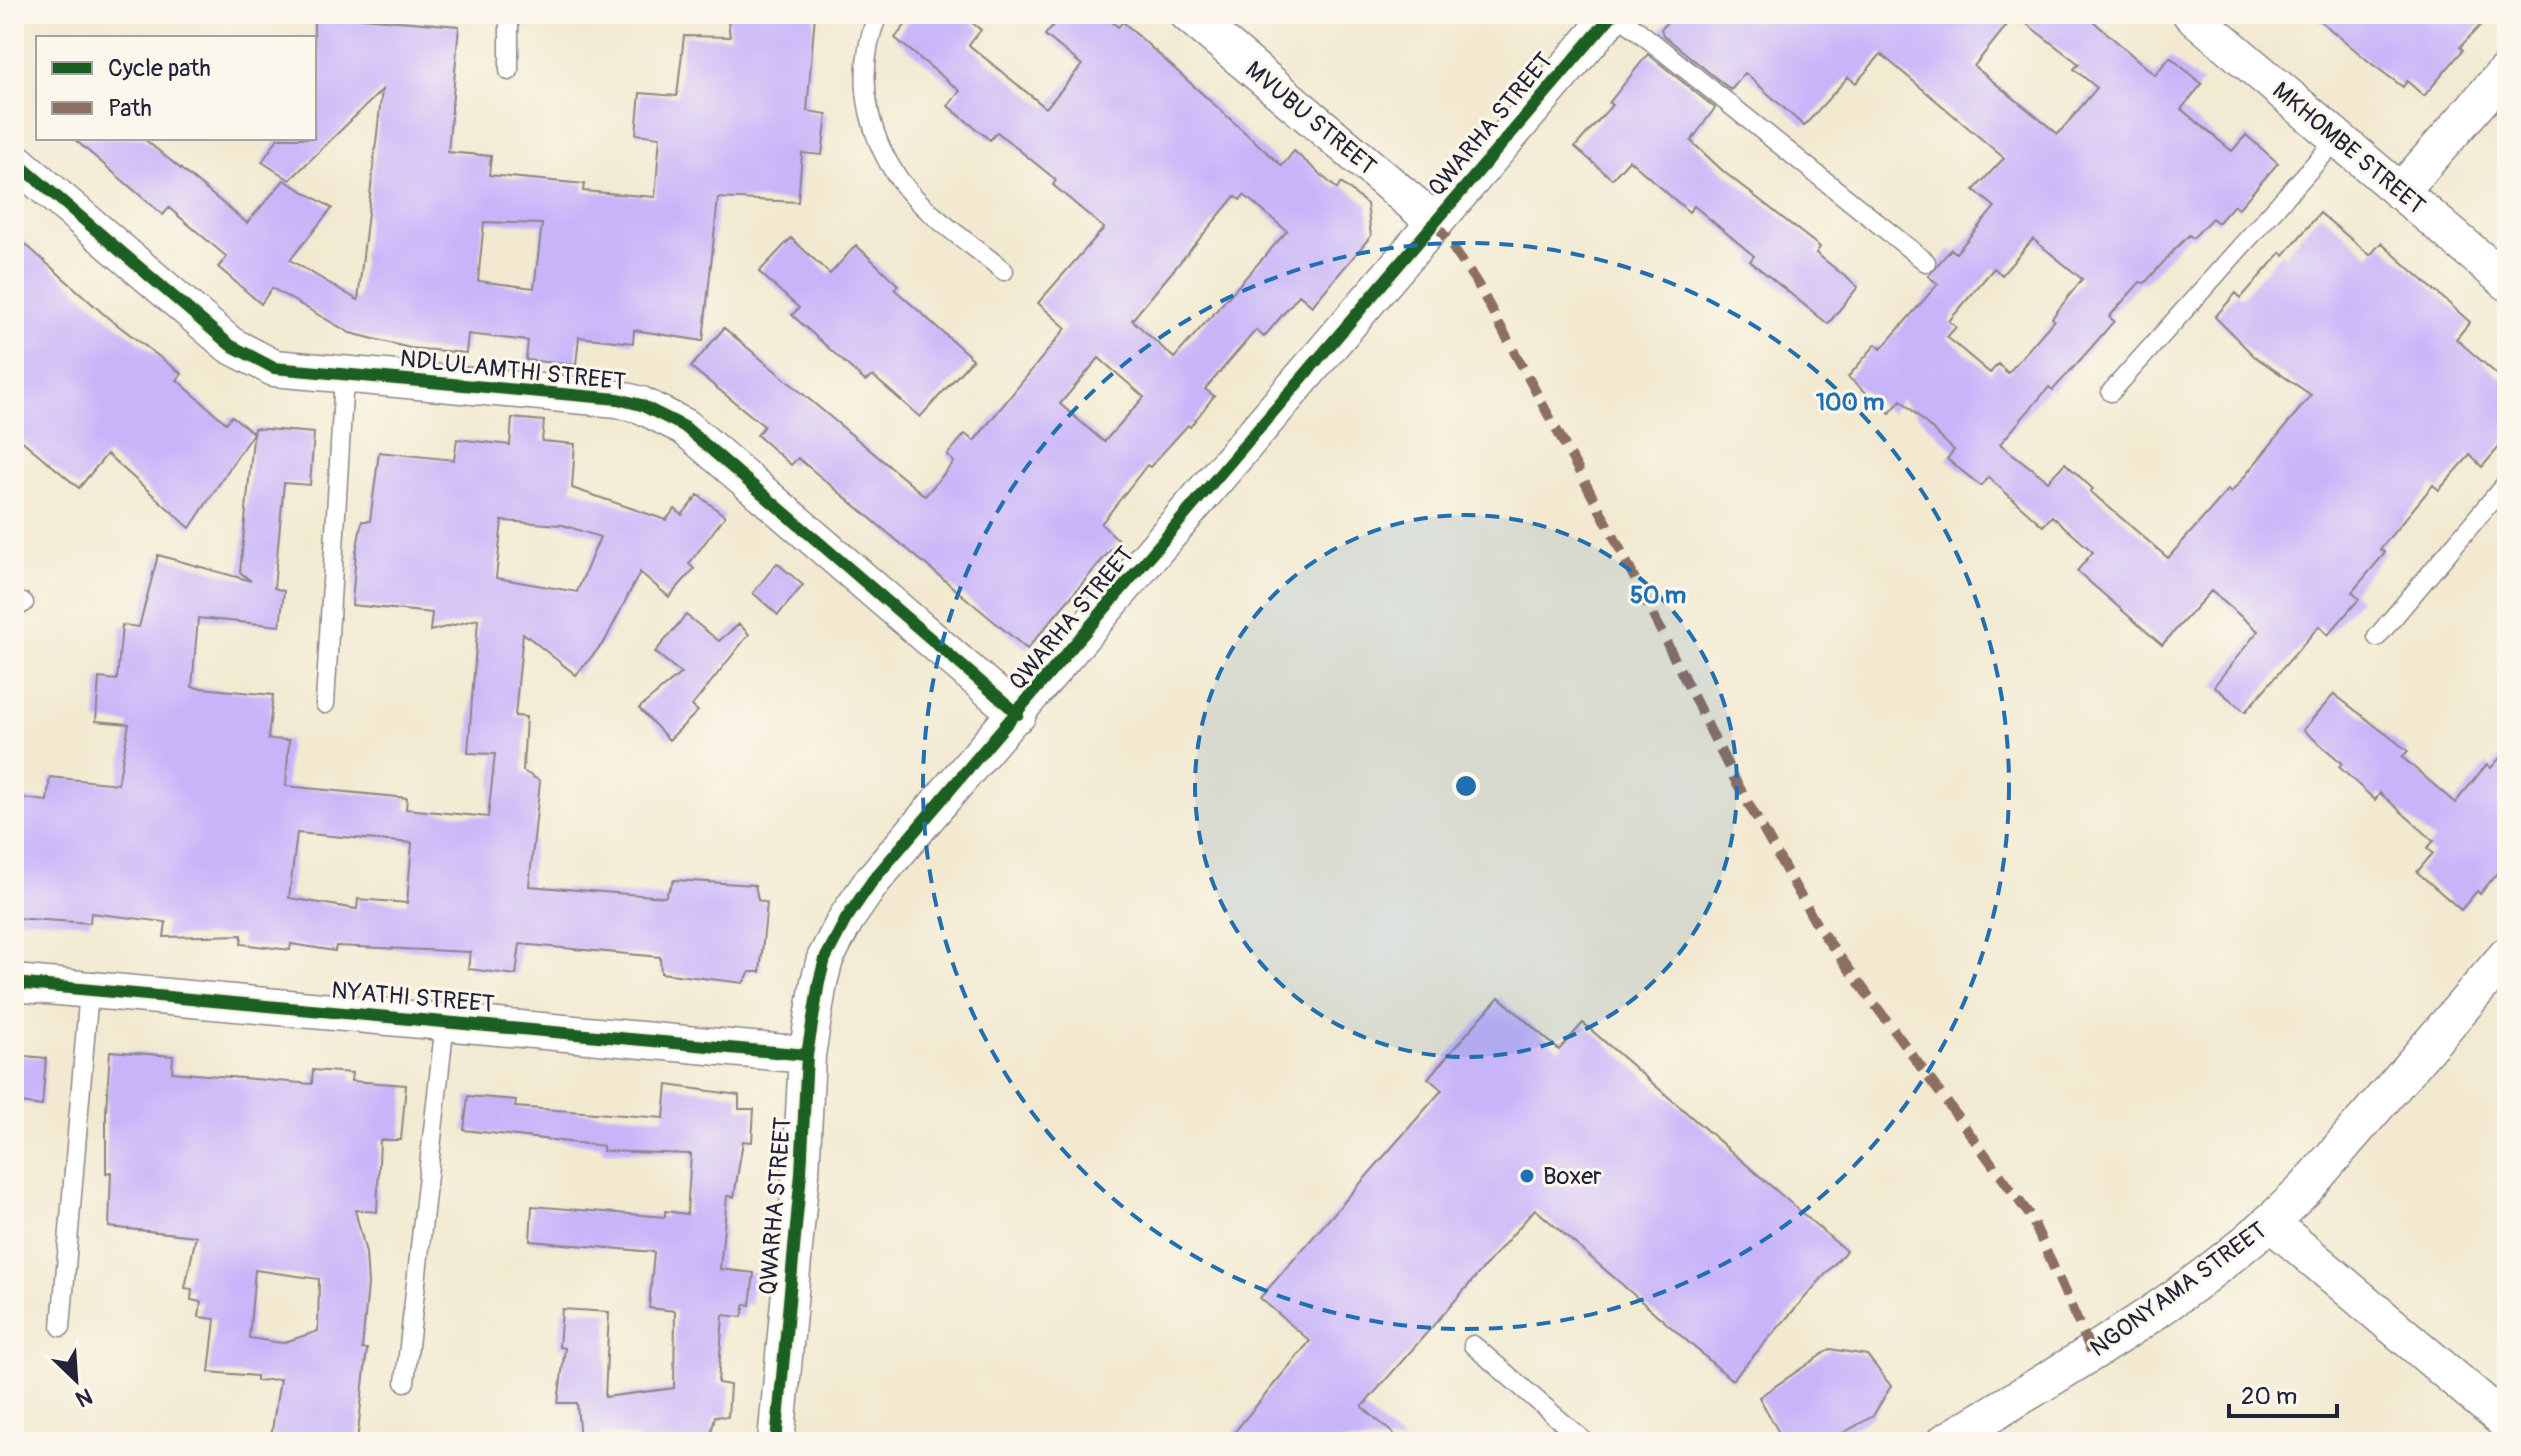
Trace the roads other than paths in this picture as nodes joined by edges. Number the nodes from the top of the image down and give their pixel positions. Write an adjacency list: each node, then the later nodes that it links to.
1 (509, 14): 7 (lane)
2 (878, 14): 13 (lane)
3 (1188, 14): 11 (street, MVUBU STREET)
4 (1615, 14): 11 (street, QWARHA STREET); 12 (lane)
5 (2191, 14): 8 (street, MKHOMBE STREET)
6 (2507, 70): 10 (street)
7 (509, 71)
8 (2338, 138): 10 (street, MKHOMBE STREET); 16 (lane)
9 (14, 160): 15 (street, NDLULAMTHI STREET)
10 (2400, 192): 14 (street, MKHOMBE STREET)
11 (1435, 222): 20 (street, QWARHA STREET)
12 (1926, 262)
13 (1004, 271)
14 (2507, 282)
15 (344, 376): 19 (lane); 20 (street, NDLULAMTHI STREET)
16 (2111, 392)
17 (2507, 482): 18 (lane)
18 (2377, 637)
19 (325, 704)
20 (1018, 714): 25 (street, QWARHA STREET)
21 (2507, 955): 26 (street, NGONYAMA STREET)
22 (14, 983): 23 (street, NYATHI STREET)
23 (89, 990): 24 (street, NYATHI STREET); 27 (lane)
24 (445, 1022): 25 (street, NYATHI STREET); 29 (lane)
25 (807, 1055): 31 (street, QWARHA STREET)
26 (2271, 1223): 30 (street); 33 (street, NGONYAMA STREET)
27 (61, 1327)
28 (1473, 1345): 32 (lane)
29 (405, 1382)
30 (2507, 1423)
31 (776, 1442)
32 (1585, 1442)
33 (1945, 1442)

